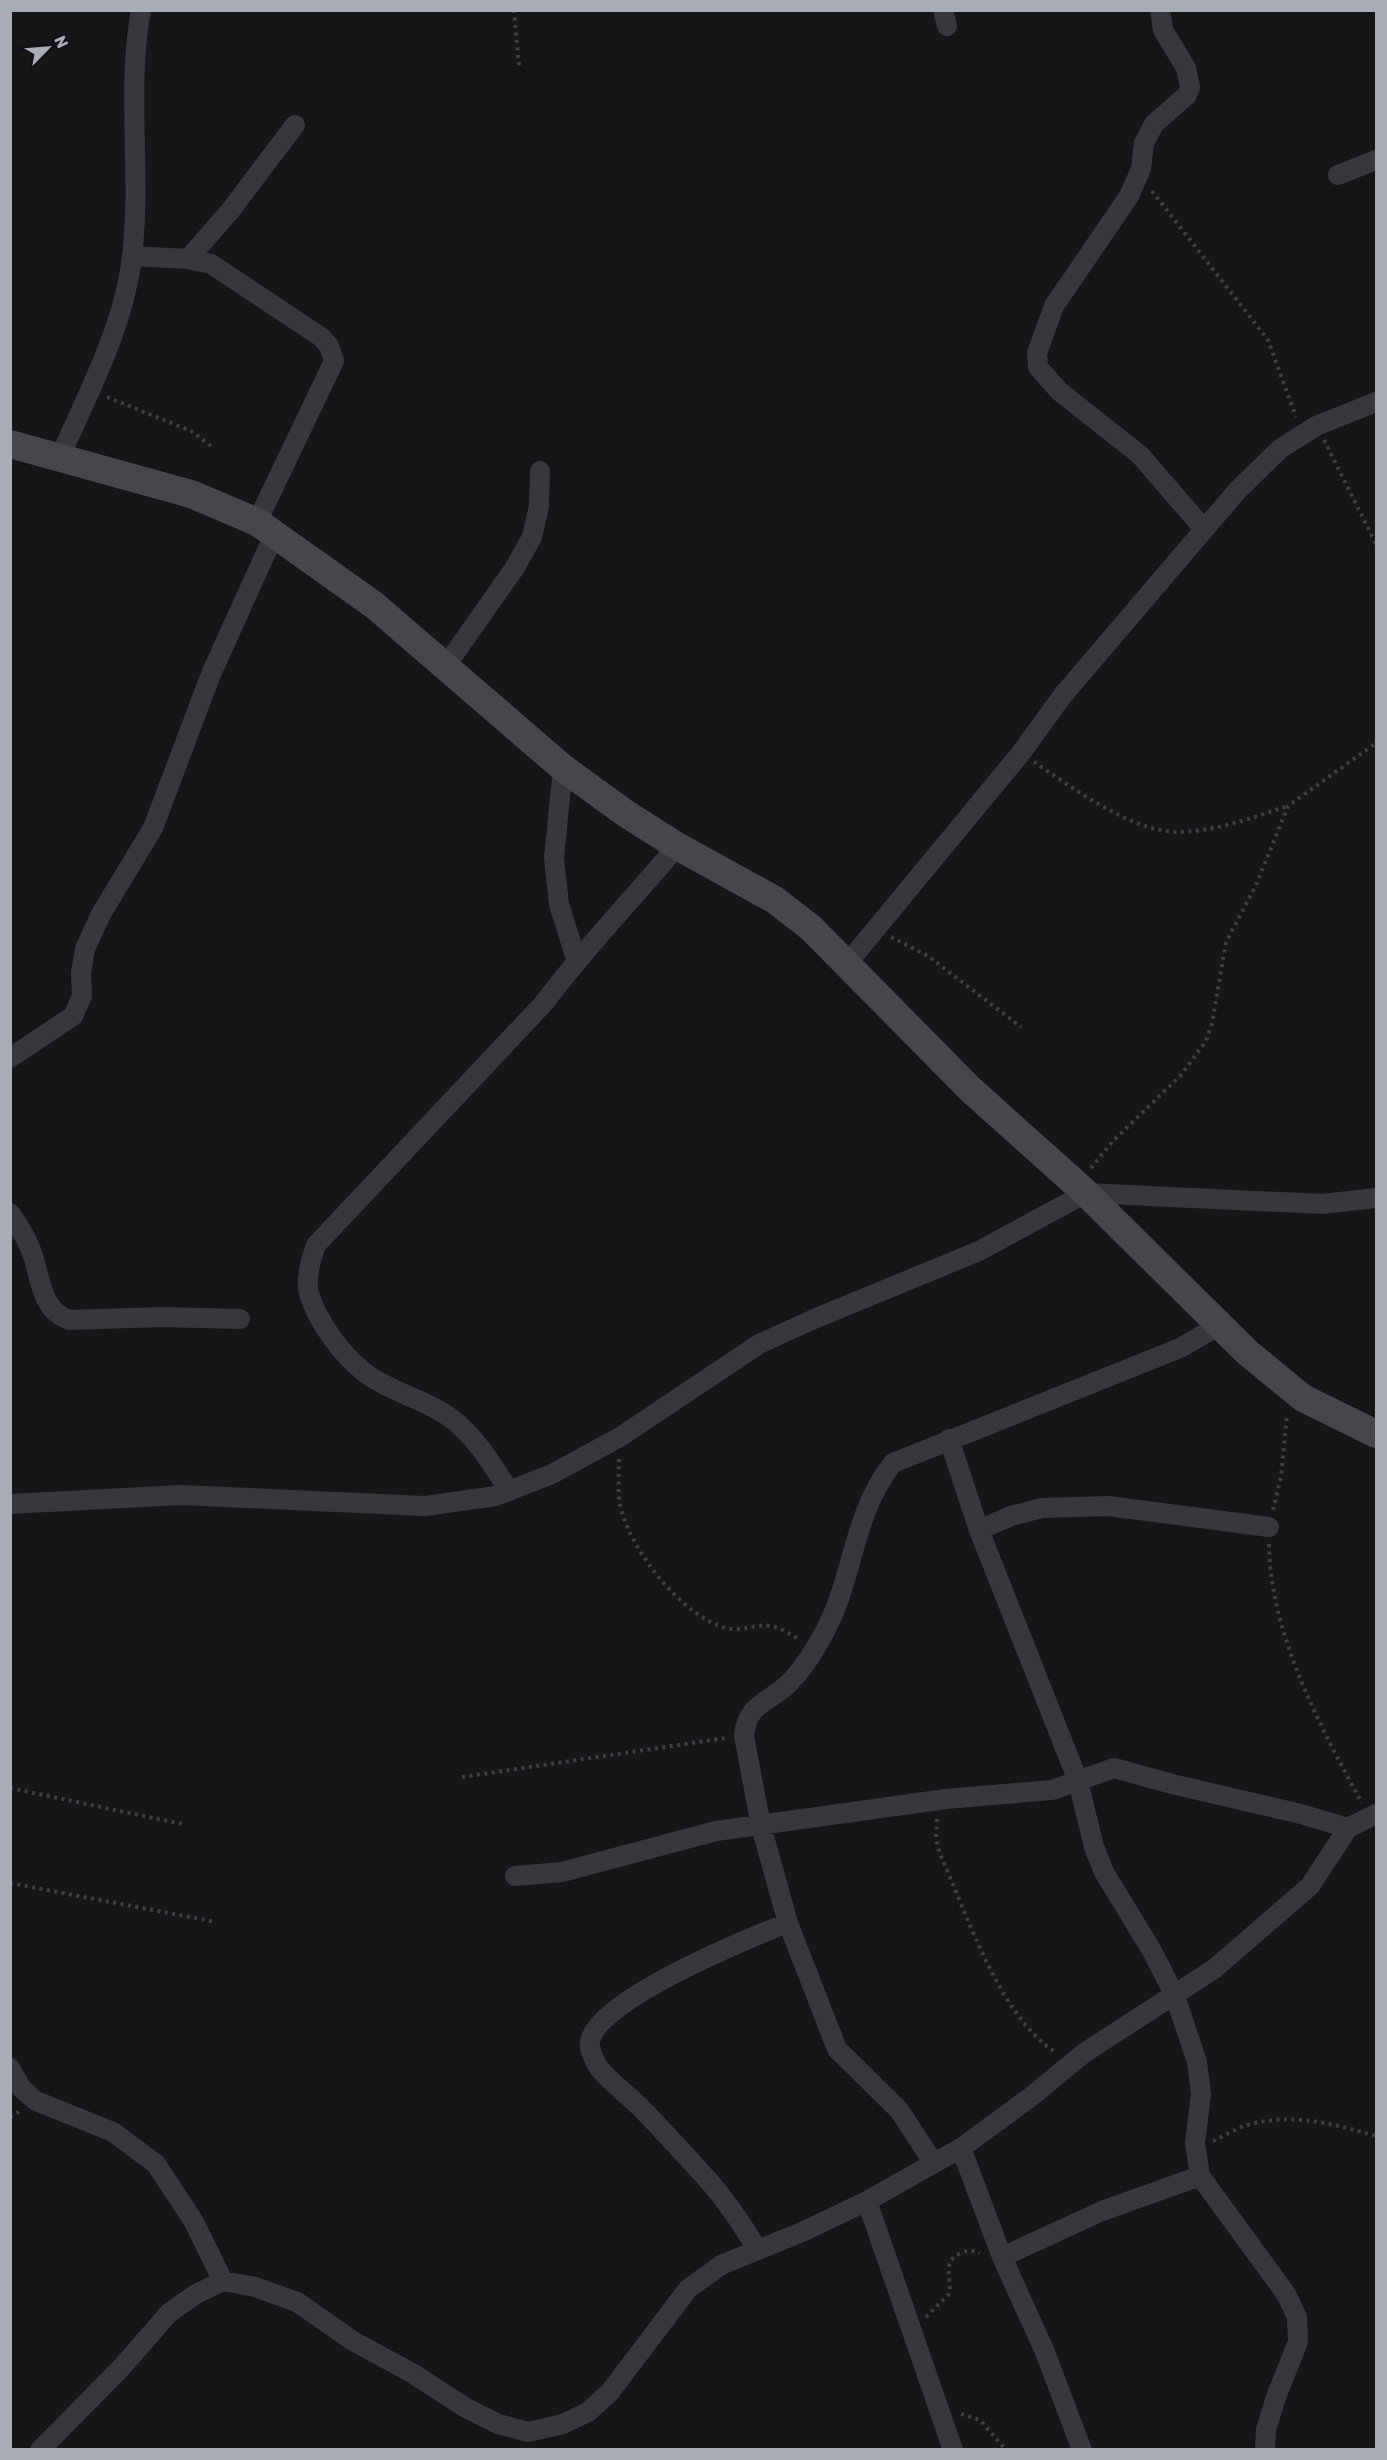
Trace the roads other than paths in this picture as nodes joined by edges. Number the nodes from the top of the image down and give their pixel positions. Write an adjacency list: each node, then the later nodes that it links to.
1 (141, 10): 6 (street)
2 (1160, 10): 12 (street)
3 (295, 125): 7 (street)
4 (1377, 160): 5 (street)
5 (1338, 175)
6 (132, 256): 7 (street); 10 (street)
7 (188, 259): 13 (street)
8 (1377, 402): 12 (street)
9 (10, 444): 10 (main road)
10 (60, 457): 13 (main road)
11 (540, 471): 14 (street)
12 (1203, 528): 18 (street)
13 (266, 529): 14 (main road); 19 (street)
14 (445, 667): 15 (main road)
15 (563, 768): 16 (main road); 17 (street)
16 (677, 846): 17 (street); 18 (main road)
17 (576, 959): 27 (street)
18 (846, 965): 20 (main road)
19 (10, 1058)
20 (1081, 1189): 21 (street); 24 (main road); 27 (street)
21 (1377, 1198)
22 (10, 1213): 23 (street)
23 (240, 1319)
24 (1220, 1325): 25 (main road); 26 (street)
25 (1377, 1434)
26 (949, 1439): 30 (street); 33 (street)
27 (508, 1491): 28 (street)
28 (10, 1504)
29 (1269, 1527): 30 (street)
30 (979, 1530): 31 (street)
31 (1078, 1781): 33 (street); 34 (street); 37 (street)
32 (1373, 1815): 34 (street)
33 (761, 1826): 35 (street); 36 (street)
34 (1348, 1828): 37 (street)
35 (515, 1876)
36 (788, 1923): 40 (street); 43 (street)
37 (1174, 1996): 39 (street); 41 (street)
38 (10, 2068): 45 (street)
39 (960, 2148): 40 (street); 44 (street)
40 (933, 2162): 42 (street)
41 (1200, 2176): 44 (street); 49 (street)
42 (867, 2201): 43 (street); 47 (street)
43 (757, 2249): 45 (street)
44 (1002, 2257): 48 (street)
45 (223, 2281): 46 (street)
46 (40, 2450)
47 (953, 2450)
48 (1082, 2450)
49 (1265, 2450)

